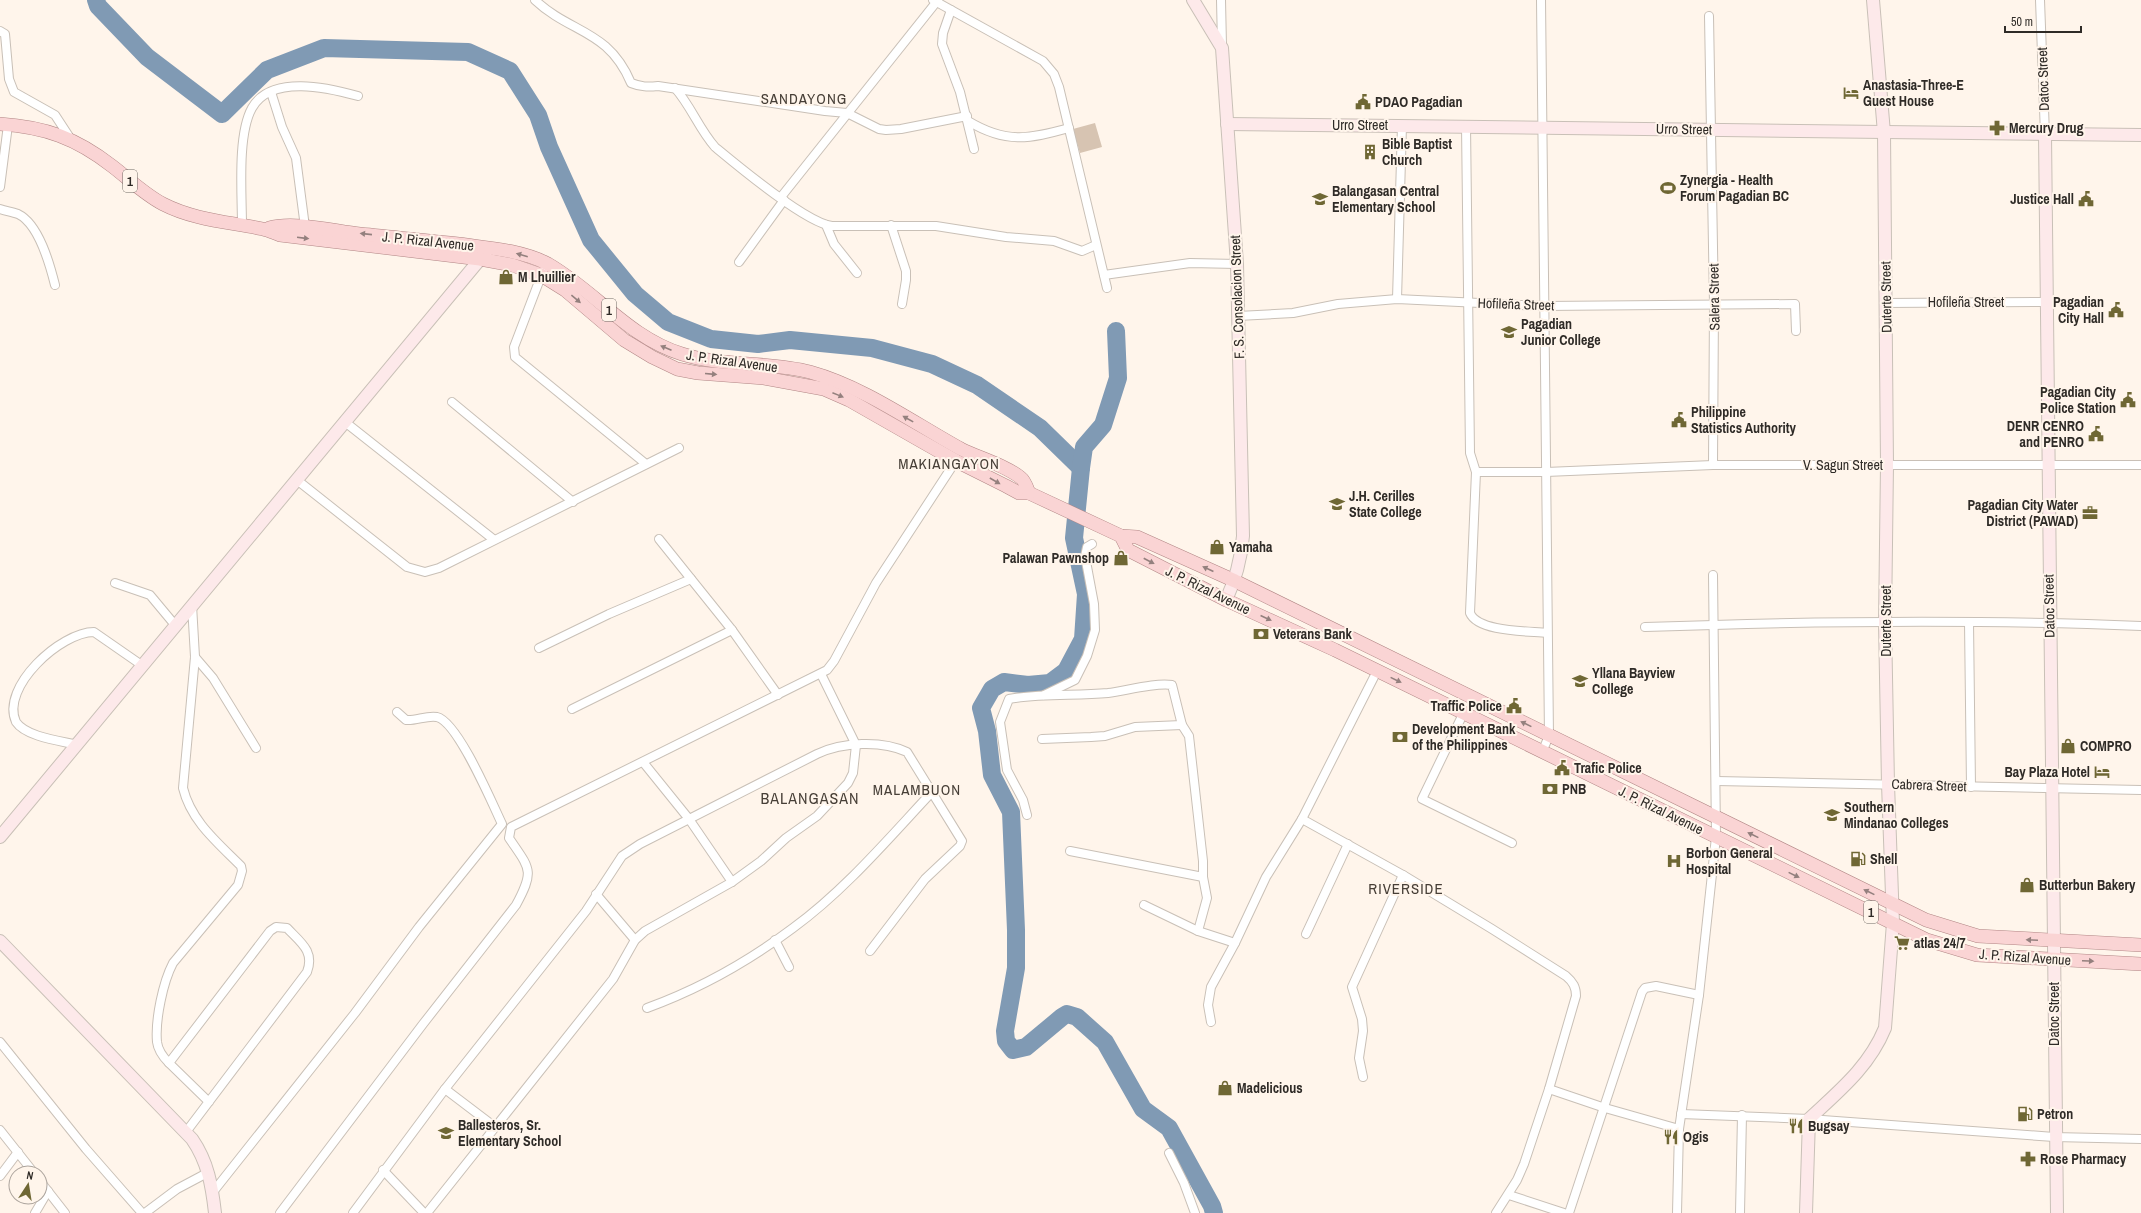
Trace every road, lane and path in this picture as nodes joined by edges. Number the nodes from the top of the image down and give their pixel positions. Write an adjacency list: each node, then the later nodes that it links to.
1 (535, 0): 12 (street)
2 (1193, 0): 11 (street, F. S. Consolacion Street)
3 (1221, 0): 11 (street)
4 (1541, 0): 21 (street)
5 (1873, 0): 24 (street, Duterte Street)
6 (2040, 0): 25 (street, Datoc Street)
7 (936, 1): 8 (street); 15 (street)
8 (951, 10): 16 (street); 22 (street)
9 (1709, 16): 23 (street, Salera Street)
10 (0, 31): 27 (street)
11 (1222, 48): 18 (street, F. S. Consolacion Street)
12 (674, 88): 15 (street); 30 (street)
13 (271, 92): 14 (street); 34 (street); 35 (street)
14 (358, 96)
15 (848, 113): 16 (street); 30 (street)
16 (968, 119): 22 (street); 28 (street)
17 (4, 124): 27 (main road, J. P. Rizal Avenue / 1); 29 (street)
18 (1227, 124): 19 (street, Urro Street); 41 (street, F. S. Consolacion Street)
19 (1402, 125): 20 (street, Urro Street); 47 (street)
20 (1466, 125): 21 (street, Urro Street); 49 (street)
21 (1543, 126): 23 (street, Urro Street); 53 (street)
22 (1069, 128): 37 (street)
23 (1710, 130): 24 (street, Urro Street); 52 (street, Salera Street)
24 (1884, 133): 25 (street, Urro Street); 50 (street, Duterte Street)
25 (2045, 135): 26 (street, Urro Street); 48 (street, Datoc Street)
26 (2141, 135)
27 (70, 138): 34 (main road, J. P. Rizal Avenue / 1)
28 (974, 149)
29 (0, 187)
30 (782, 198): 32 (street); 40 (street)
31 (0, 209): 45 (street)
32 (826, 225): 33 (street); 43 (street)
33 (891, 225): 37 (street); 51 (street)
34 (242, 226): 36 (main road, J. P. Rizal Avenue / 1)
35 (305, 227): 36 (main road, J. P. Rizal Avenue / 1); 38 (main road, J. P. Rizal Avenue / 1, one-way to 35)
36 (265, 229): 39 (main road, J. P. Rizal Avenue / 1, one-way to 39)
37 (1096, 245): 44 (street)
38 (490, 248): 39 (street); 42 (main road, J. P. Rizal Avenue / 1, one-way to 38)
39 (480, 259): 42 (main road, J. P. Rizal Avenue / 1); 57 (street)
40 (739, 262)
41 (1237, 264): 44 (street); 54 (street, F. S. Consolacion Street)
42 (544, 269): 59 (main road, J. P. Rizal Avenue / 1); 61 (street)
43 (857, 273)
44 (1104, 275): 46 (street)
45 (55, 285)
46 (1107, 288)
47 (1397, 299): 49 (street, Hofileña Street); 54 (street, Hofileña Street)
48 (2046, 302): 50 (street, Hofileña Street); 60 (street, Datoc Street)
49 (1468, 303): 53 (street, Hofileña Street); 65 (street)
50 (1886, 303): 63 (street, Duterte Street)
51 (902, 304)
52 (1714, 304): 53 (street, Hofileña Street); 55 (street, Hofileña Street); 62 (street, Salera Street)
53 (1544, 306): 66 (street)
54 (1238, 316): 75 (street, F. S. Consolacion Street)
55 (1796, 331)
56 (452, 402): 68 (street)
57 (345, 422): 67 (street); 70 (street)
58 (678, 448): 61 (street)
59 (959, 455): 69 (main road, J. P. Rizal Avenue / 1); 92 (street)
60 (2048, 463): 63 (street, V. Sagun Street); 64 (street, V. Sagun Street); 80 (street, Datoc Street)
61 (646, 464): 68 (street)
62 (1713, 465): 63 (street, V. Sagun Street); 66 (street, V. Sagun Street)
63 (1887, 465): 81 (street, Duterte Street)
64 (2141, 465)
65 (1476, 472): 66 (street, V. Sagun Street); 87 (street)
66 (1546, 472): 87 (street)
67 (297, 480): 70 (street); 78 (street)
68 (573, 502): 70 (street)
69 (1121, 536): 75 (main road, J. P. Rizal Avenue / 1, one-way to 69); 77 (main road, J. P. Rizal Avenue / 1, one-way to 77)
70 (494, 539)
71 (659, 539): 74 (street)
72 (1092, 544): 94 (street)
73 (1713, 575): 83 (street)
74 (691, 579): 86 (street); 88 (street)
75 (1234, 581): 77 (street, F. S. Consolacion Street); 99 (main road, J. P. Rizal Avenue / 1, one-way to 75)
76 (115, 583): 82 (street)
77 (1226, 600): 91 (main road, J. P. Rizal Avenue / 1, one-way to 91)
78 (192, 604): 82 (street); 89 (street)
79 (1969, 622): 80 (street); 81 (street); 108 (street)
80 (2049, 622): 84 (street); 109 (street, Datoc Street)
81 (1885, 623): 83 (street); 107 (street, Duterte Street)
82 (175, 625): 90 (street)
83 (1714, 625): 85 (street); 106 (street)
84 (2141, 626)
85 (1645, 627)
86 (732, 630): 93 (street); 95 (street)
87 (1547, 633): 99 (street)
88 (539, 648)
89 (195, 658): 103 (street); 148 (street)
90 (143, 666): 101 (street); 101 (street)
91 (1377, 671): 97 (main road, J. P. Rizal Avenue / 1, one-way to 97); 117 (street)
92 (821, 674): 93 (street); 102 (street)
93 (778, 695): 105 (street)
94 (1041, 697): 98 (street); 114 (street)
95 (572, 709)
96 (397, 712): 118 (street)
97 (1463, 714): 104 (main road, J. P. Rizal Avenue / 1); 122 (street)
98 (1182, 725): 100 (street); 126 (street)
99 (1549, 736): 104 (street); 112 (main road, J. P. Rizal Avenue / 1)
100 (1042, 739)
101 (78, 744): 120 (street)
102 (856, 745): 111 (street); 116 (street); 127 (street)
103 (256, 748)
104 (1542, 752): 113 (main road, J. P. Rizal Avenue / 1)
105 (643, 762): 116 (street); 119 (street)
106 (1716, 781): 107 (street, Cabrera Street); 115 (street)
107 (1888, 784): 108 (street, Cabrera Street); 129 (street, Duterte Street)
108 (1972, 787): 109 (street, Cabrera Street)
109 (2051, 788): 110 (street, Cabrera Street); 137 (street, Datoc Street)
110 (2141, 790)
111 (932, 792): 135 (street); 140 (street)
112 (1664, 792): 113 (main road); 115 (main road, J. P. Rizal Avenue / 1)
113 (1657, 807): 121 (main road, J. P. Rizal Avenue / 1)
114 (1027, 815)
115 (1717, 818): 121 (street); 129 (main road, J. P. Rizal Avenue / 1, one-way to 115)
116 (689, 819): 127 (street); 128 (street)
117 (1302, 819): 123 (street); 138 (street)
118 (502, 824): 119 (street); 170 (street)
119 (511, 827): 176 (street)
120 (0, 837)
121 (1716, 837): 131 (main road, J. P. Rizal Avenue / 1, one-way to 131); 144 (street)
122 (1512, 843)
123 (1348, 844): 125 (street); 133 (street)
124 (1070, 851): 126 (street)
125 (1403, 875): 149 (street); 151 (street)
126 (1203, 877): 132 (street)
127 (732, 882): 134 (street)
128 (596, 894): 134 (street); 150 (street)
129 (1892, 903): 131 (street, Duterte Street); 137 (main road, J. P. Rizal Avenue / 1, one-way to 129)
130 (1144, 905): 132 (street)
131 (1893, 923): 141 (main road, J. P. Rizal Avenue / 1); 156 (street, Duterte Street)
132 (1198, 931): 138 (street)
133 (1306, 934)
134 (635, 940): 157 (street)
135 (775, 940): 143 (street); 145 (street)
136 (0, 941): 160 (street)
137 (2054, 941): 139 (main road, J. P. Rizal Avenue / 1); 141 (street, Datoc Street)
138 (1235, 943): 146 (street)
139 (2141, 945)
140 (870, 951)
141 (2054, 959): 142 (main road, J. P. Rizal Avenue / 1, one-way to 142); 161 (street, Datoc Street)
142 (2141, 964)
143 (789, 967)
144 (1699, 995): 153 (street); 154 (street)
145 (647, 1008)
146 (1211, 1022)
147 (0, 1042): 173 (street)
148 (169, 1063): 152 (street); 152 (street)
149 (1363, 1077)
150 (445, 1089): 157 (street); 166 (street)
151 (1549, 1089): 153 (street); 171 (street)
152 (209, 1102): 160 (street)
153 (1605, 1108): 158 (street); 183 (street)
154 (1682, 1114): 155 (street); 158 (street)
155 (1742, 1115): 156 (street); 185 (street)
156 (1809, 1119): 161 (street); 186 (street)
157 (494, 1126): 179 (street)
158 (1679, 1129): 184 (street)
159 (0, 1130): 163 (street)
160 (186, 1132): 167 (street)
161 (2054, 1137): 162 (street); 187 (street, Datoc Street)
162 (2141, 1139)
163 (18, 1152): 165 (street); 168 (street)
164 (1169, 1153): 180 (street)
165 (28, 1165)
166 (383, 1170): 177 (street); 178 (street)
167 (209, 1172): 170 (street); 174 (street)
168 (0, 1176)
169 (48, 1191): 172 (street)
170 (213, 1192): 175 (street)
171 (1509, 1195): 181 (street); 182 (street)
172 (65, 1213)
173 (142, 1213)
174 (145, 1213)
175 (215, 1213)
176 (280, 1213)
177 (353, 1213)
178 (424, 1213)
179 (427, 1213)
180 (1195, 1213)
181 (1496, 1213)
182 (1564, 1213)
183 (1569, 1213)
184 (1677, 1213)
185 (1740, 1213)
186 (1806, 1213)
187 (2057, 1213)

